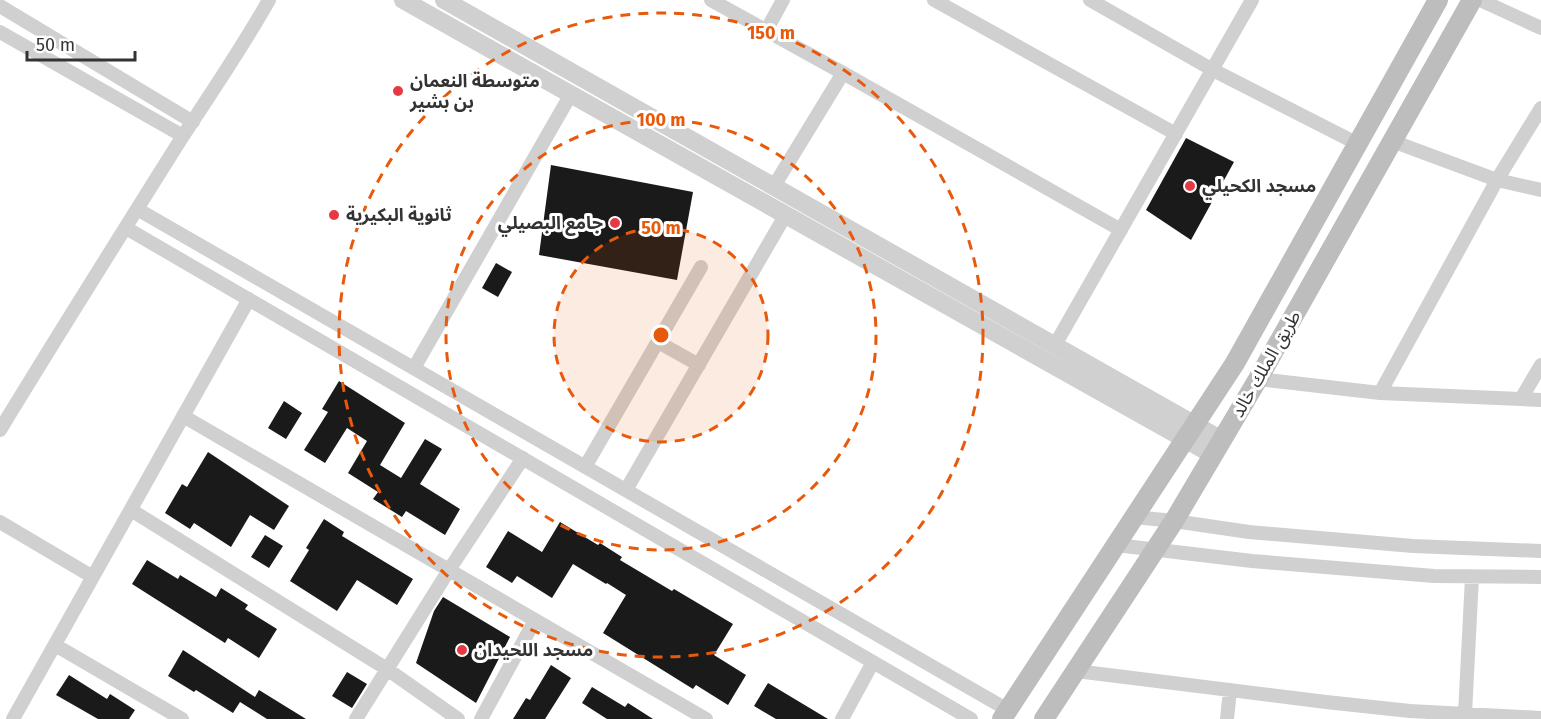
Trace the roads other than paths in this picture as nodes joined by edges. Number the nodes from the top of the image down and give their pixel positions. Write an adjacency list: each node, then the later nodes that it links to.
1 (269, 0): 20 (street)
2 (403, 0): 18 (street)
3 (444, 0): 26 (street)
4 (711, 0): 14 (street)
5 (783, 0): 14 (street)
6 (934, 0): 21 (street)
7 (1090, 0): 16 (street)
8 (1438, 0): 24 (main road)
9 (1472, 0): 23 (main road, طريق الملك خالد)
10 (1480, 0): 13 (street)
11 (1248, 2): 16 (street)
12 (0, 6): 20 (street)
13 (1541, 28)
14 (766, 31): 17 (street)
15 (0, 32): 22 (street)
16 (1213, 70): 21 (street); 24 (street)
17 (843, 73): 26 (street); 31 (street)
18 (571, 94): 29 (street); 38 (street)
19 (1541, 108): 25 (street)
20 (193, 122): 22 (street)
21 (1176, 134): 31 (street)
22 (183, 136): 28 (street)
23 (1392, 141): 25 (street); 39 (main road, طريق الملك خالد)
24 (1358, 144): 46 (main road)
25 (1497, 180): 27 (street); 40 (street)
26 (774, 186): 35 (street)
27 (1541, 190)
28 (137, 209): 30 (street); 38 (street)
29 (786, 214): 36 (street); 46 (street)
30 (126, 228): 33 (street); 43 (street)
31 (1121, 230): 35 (street)
32 (701, 267): 34 (street)
33 (249, 299): 44 (street); 48 (street)
34 (658, 342): 36 (street); 49 (street)
35 (1055, 345): 46 (street)
36 (699, 365): 50 (street)
37 (1541, 365): 41 (street)
38 (414, 368): 49 (street)
39 (1258, 379): 40 (street); 47 (main road, طريق الملك خالد)
40 (1380, 393): 41 (street)
41 (1521, 399): 42 (street)
42 (1541, 400)
43 (4, 415): 45 (street)
44 (183, 416): 51 (street); 58 (street)
45 (0, 430)
46 (1190, 431): 47 (street); 52 (main road)
47 (1218, 448): 53 (main road, طريق الملك خالد)
48 (523, 458): 58 (street); 64 (street)
49 (585, 466): 50 (street)
50 (626, 490): 68 (street)
51 (131, 510): 59 (street); 65 (street)
52 (1134, 517): 53 (street); 55 (main road)
53 (1174, 521): 56 (main road, طريق الملك خالد); 57 (street)
54 (0, 522): 59 (street)
55 (1116, 545): 56 (street); 68 (main road)
56 (1155, 550): 60 (street); 66 (main road, طريق الملك خالد)
57 (1541, 551)
58 (449, 570): 62 (street); 65 (street)
59 (93, 577): 63 (street)
60 (1472, 577): 61 (street); 69 (street)
61 (1541, 577)
62 (535, 620): 76 (street); 77 (street)
63 (55, 645): 72 (street); 73 (street)
64 (873, 662): 78 (street); 79 (street)
65 (387, 669): 74 (street); 75 (street)
66 (1076, 671): 67 (street); 80 (main road, طريق الملك خالد)
67 (1230, 690): 69 (street); 81 (street)
68 (1005, 714)
69 (1465, 714): 70 (street)
70 (1491, 717): 71 (street)
71 (1541, 718)
72 (14, 719)
73 (182, 719)
74 (356, 719)
75 (458, 719)
76 (481, 719)
77 (706, 719)
78 (842, 719)
79 (971, 719)
80 (1044, 719)
81 (1227, 719)

